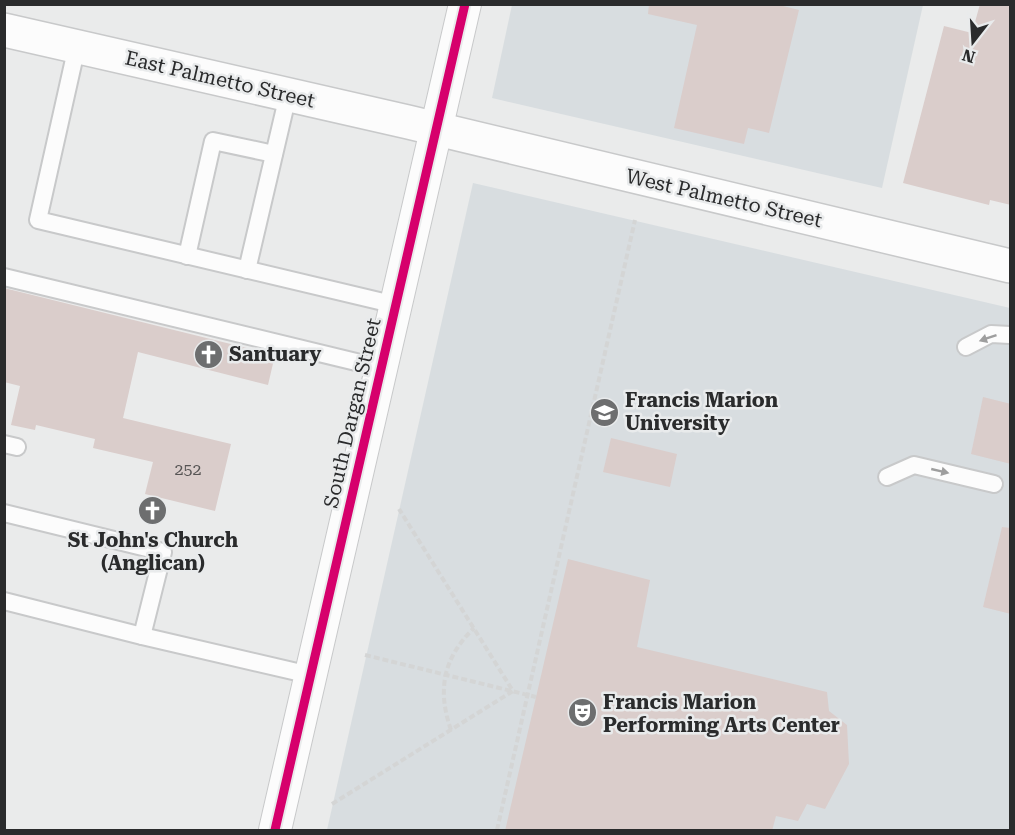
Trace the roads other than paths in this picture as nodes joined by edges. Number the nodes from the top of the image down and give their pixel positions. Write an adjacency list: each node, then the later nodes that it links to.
1 (465, 4): 5 (street, South Dargan Street)
2 (4, 30): 3 (highway, East Palmetto Street)
3 (77, 46): 4 (highway, East Palmetto Street); 7 (lane)
4 (288, 95): 5 (highway, East Palmetto Street); 6 (lane)
5 (436, 129): 8 (highway, West Palmetto Street); 11 (street, South Dargan Street)
6 (274, 154): 7 (lane); 9 (lane)
7 (187, 256): 9 (lane)
8 (1011, 266)
9 (247, 270): 11 (lane)
10 (4, 277): 14 (lane)
11 (396, 305): 14 (street, South Dargan Street)
12 (1011, 335): 13 (lane, one-way to 13)
13 (966, 347)
14 (381, 368): 20 (street, South Dargan Street)
15 (887, 477): 16 (lane, one-way to 16)
16 (994, 484)
17 (4, 513): 19 (lane)
18 (4, 601): 19 (lane)
19 (142, 636): 20 (lane)
20 (310, 675): 21 (street, South Dargan Street)
21 (275, 831)

